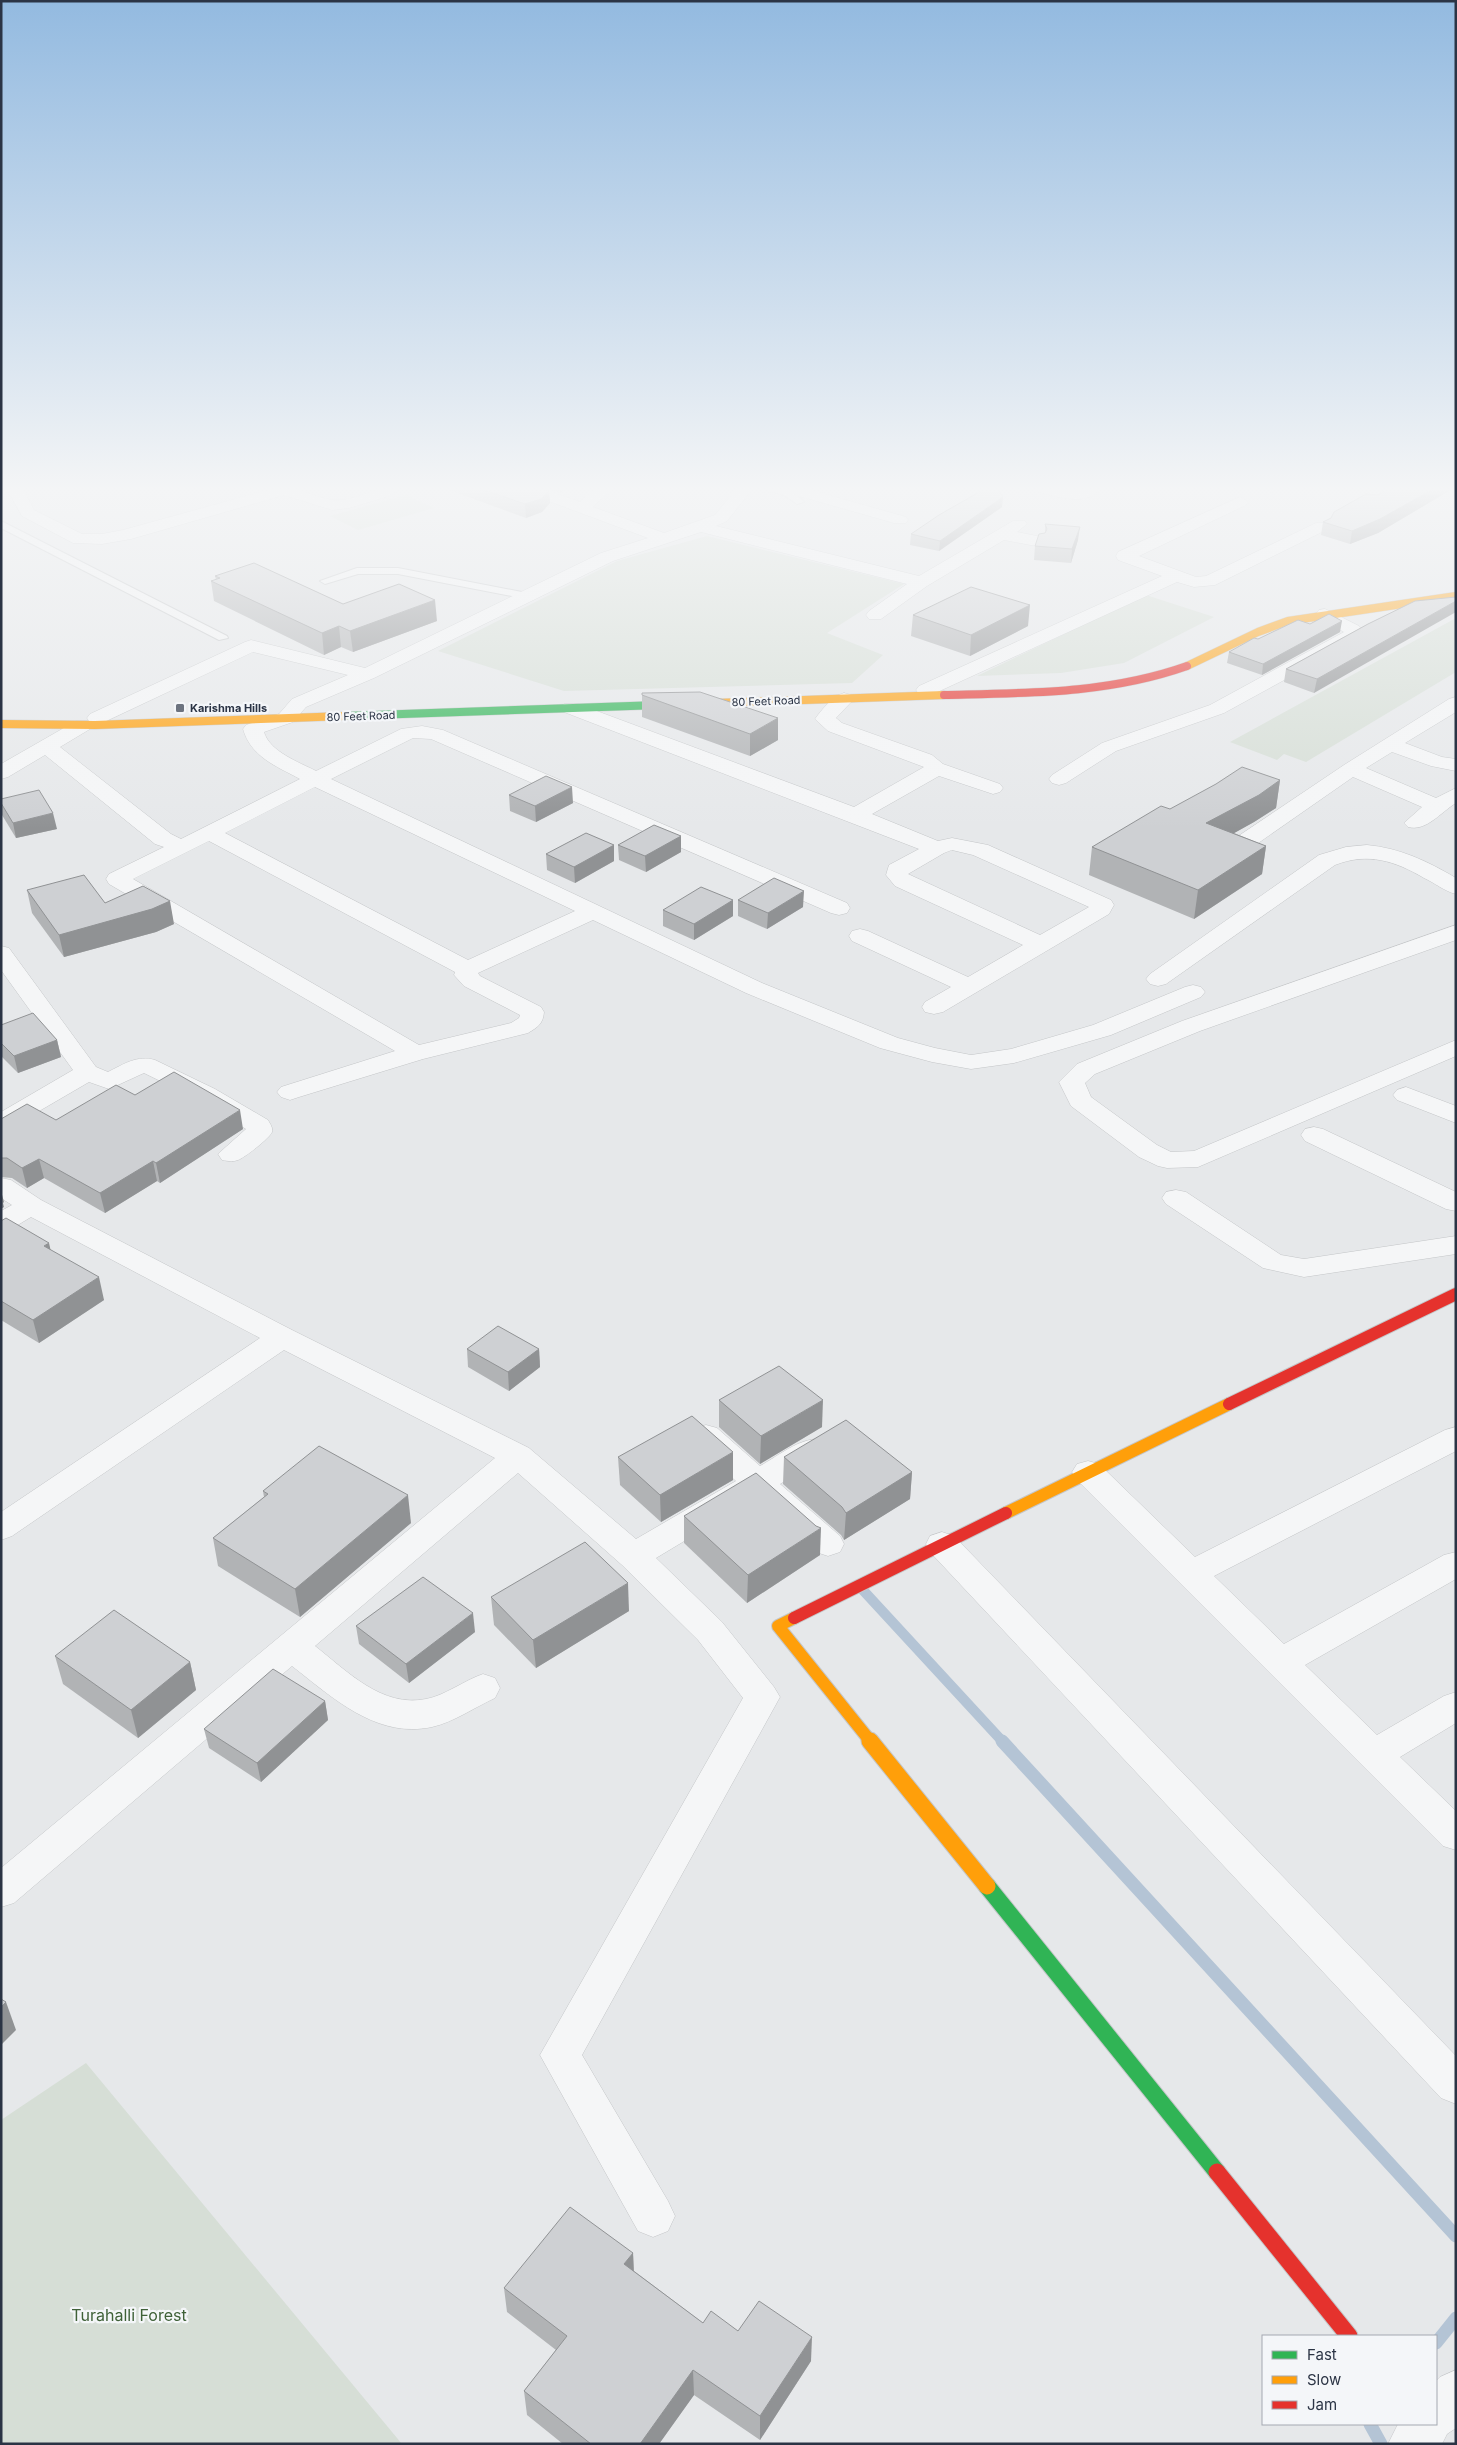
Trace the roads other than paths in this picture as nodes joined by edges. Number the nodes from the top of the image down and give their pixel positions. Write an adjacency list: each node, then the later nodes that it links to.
1 (151, 601): 9 (lane)
2 (517, 601): 10 (street)
3 (895, 601): 8 (street)
4 (1121, 601): 11 (street)
5 (1388, 601): 11 (main road, 80 Feet Road)
6 (1419, 601): 7 (main road, 80 Feet Road)
7 (1325, 614): 12 (main road, 80 Feet Road); 25 (street)
8 (875, 615)
9 (223, 638)
10 (367, 674): 15 (street); 17 (street)
11 (926, 690): 15 (main road, 80 Feet Road)
12 (844, 699): 14 (main road, 80 Feet Road); 22 (street)
13 (1456, 703): 19 (street)
14 (571, 708): 15 (main road, 80 Feet Road); 30 (street)
15 (288, 714): 17 (main road, 80 Feet Road); 26 (street)
16 (1, 718): 17 (main road, 80 Feet Road)
17 (90, 722): 18 (main road, 80 Feet Road); 20 (street)
18 (1, 724)
19 (1391, 745): 21 (street); 23 (street)
20 (46, 746): 24 (street); 33 (street)
21 (1456, 765)
22 (936, 768): 27 (street); 30 (street)
23 (1351, 769): 29 (street); 36 (street)
24 (1, 773)
25 (1059, 779)
26 (316, 780): 32 (street); 39 (street); 40 (street)
27 (993, 788)
28 (1456, 794): 29 (street)
29 (1437, 806): 31 (street)
30 (855, 815): 34 (street)
31 (1415, 823)
32 (209, 833): 33 (street); 45 (street)
33 (182, 847): 53 (street)
34 (936, 848): 43 (street); 43 (street)
35 (1406, 848): 37 (street)
36 (1233, 850)
37 (1327, 860): 38 (street); 46 (street)
38 (1456, 887)
39 (839, 908)
40 (594, 912): 45 (street); 49 (street)
41 (1456, 932): 51 (street)
42 (860, 936): 47 (street)
43 (1040, 944): 47 (street)
44 (1, 953): 54 (street)
45 (467, 969): 53 (street)
46 (1158, 979)
47 (968, 986): 50 (street)
48 (1193, 992): 49 (street)
49 (1161, 1006): 51 (street)
50 (934, 1007)
51 (1190, 1026): 52 (street)
52 (1456, 1047)
53 (415, 1053): 55 (street)
54 (87, 1072): 58 (street); 60 (street)
55 (290, 1092)
56 (1406, 1095): 57 (street)
57 (1456, 1115)
58 (1, 1123)
59 (1314, 1135): 63 (street)
60 (231, 1154)
61 (1, 1186): 64 (street)
62 (1176, 1198): 66 (street)
63 (1456, 1203)
64 (31, 1206): 65 (street); 68 (street)
65 (1, 1223)
66 (1456, 1245)
67 (1456, 1294): 73 (main road)
68 (282, 1337): 72 (street); 75 (street)
69 (706, 1436): 74 (street)
70 (837, 1436): 74 (street)
71 (1456, 1438): 80 (street)
72 (518, 1456): 78 (street); 81 (street)
73 (1088, 1472): 77 (main road); 80 (street)
74 (757, 1483): 76 (street); 78 (street)
75 (1, 1528)
76 (828, 1544)
77 (942, 1544): 88 (street); 90 (main road)
78 (634, 1556): 89 (street)
79 (1456, 1564): 82 (street)
80 (1192, 1573): 82 (street)
81 (291, 1646): 83 (street); 87 (street)
82 (1281, 1662): 85 (street)
83 (483, 1688)
84 (1456, 1706): 85 (street)
85 (1374, 1754): 86 (street)
86 (1456, 1835)
87 (1, 1891)
88 (1456, 2084)
89 (653, 2216)
90 (1348, 2335)
91 (1456, 2393): 92 (street)
92 (1437, 2413)

